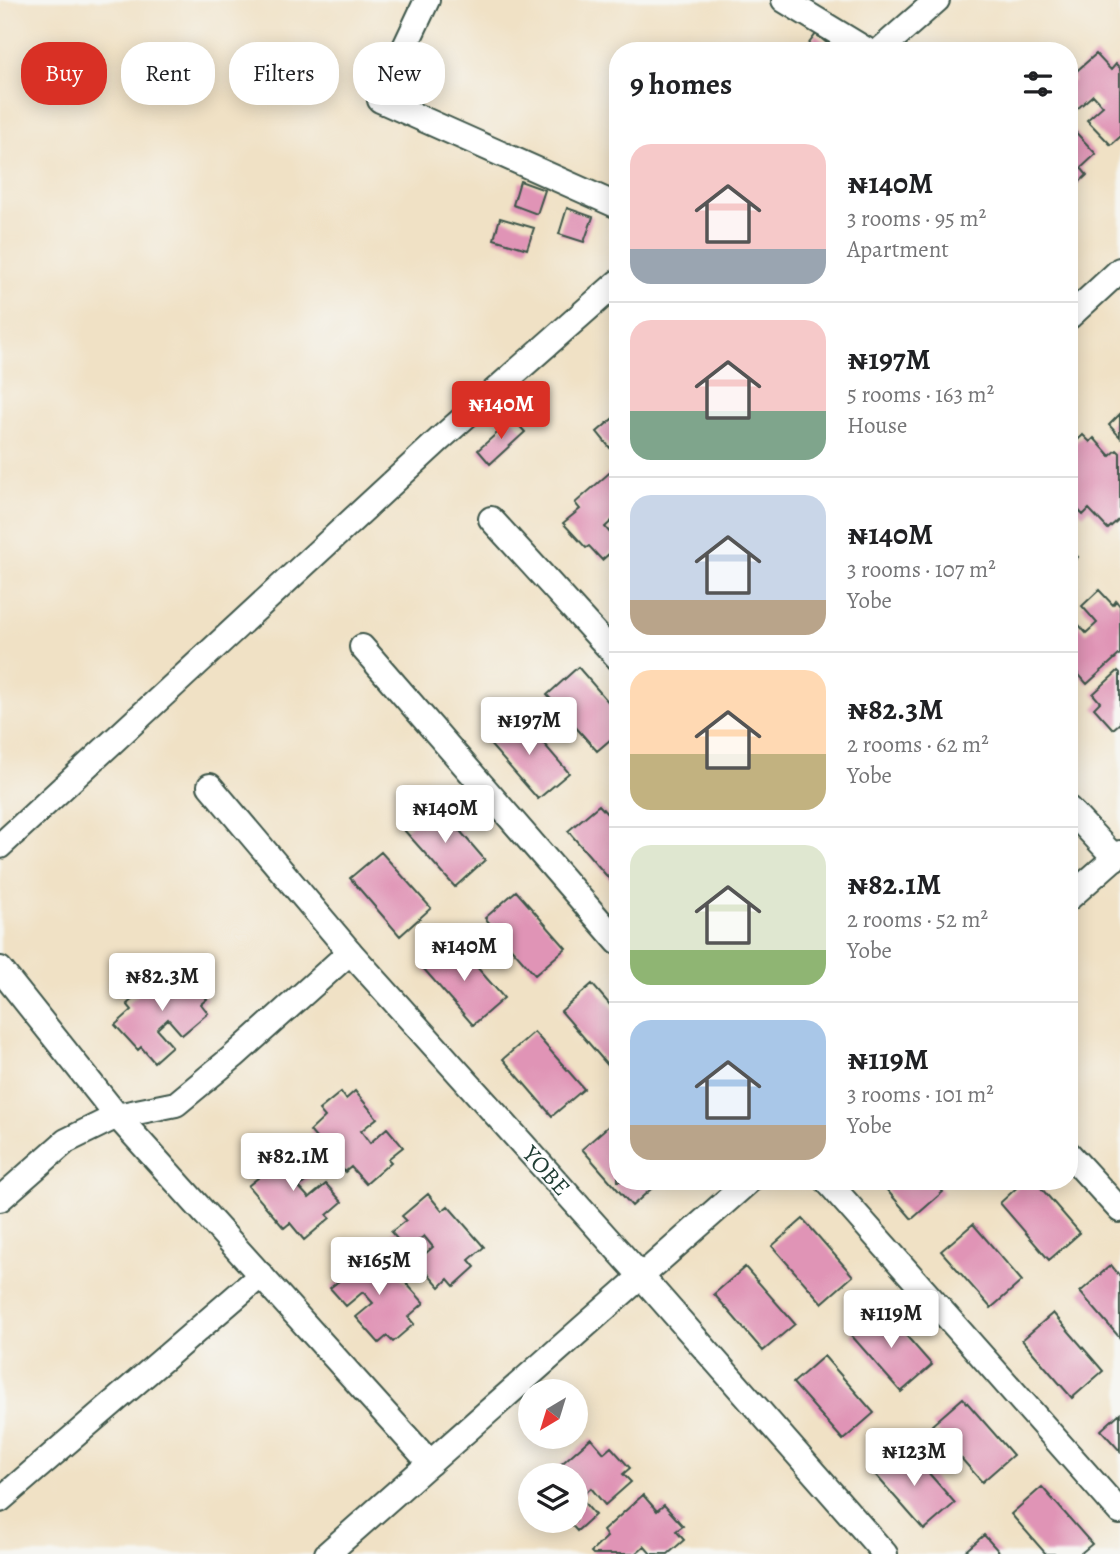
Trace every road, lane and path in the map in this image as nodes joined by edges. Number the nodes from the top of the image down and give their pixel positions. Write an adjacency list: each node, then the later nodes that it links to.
1 (427, 0): 6 (street)
2 (783, 0): 4 (street)
3 (937, 0): 5 (street)
4 (853, 42)
5 (889, 42)
6 (609, 202)
7 (1120, 270): 9 (street)
8 (609, 290): 15 (street)
9 (1078, 309)
10 (491, 519): 12 (street)
11 (362, 648): 18 (street)
12 (609, 648)
13 (210, 786): 19 (street, YOBE)
14 (1078, 817): 16 (street)
15 (0, 846)
16 (1117, 855): 17 (street)
17 (1078, 890)
18 (609, 932)
19 (349, 951): 21 (street); 28 (street, YOBE)
20 (0, 969): 21 (street)
21 (117, 1116): 25 (street); 27 (street)
22 (1078, 1164): 26 (street)
23 (738, 1190): 28 (street)
24 (835, 1190): 31 (street)
25 (0, 1199)
26 (1120, 1210)
27 (261, 1275): 29 (street); 30 (street)
28 (641, 1276): 29 (street); 33 (street, YOBE)
29 (430, 1463): 32 (street)
30 (0, 1500)
31 (1120, 1512)
32 (327, 1554)
33 (885, 1554)

